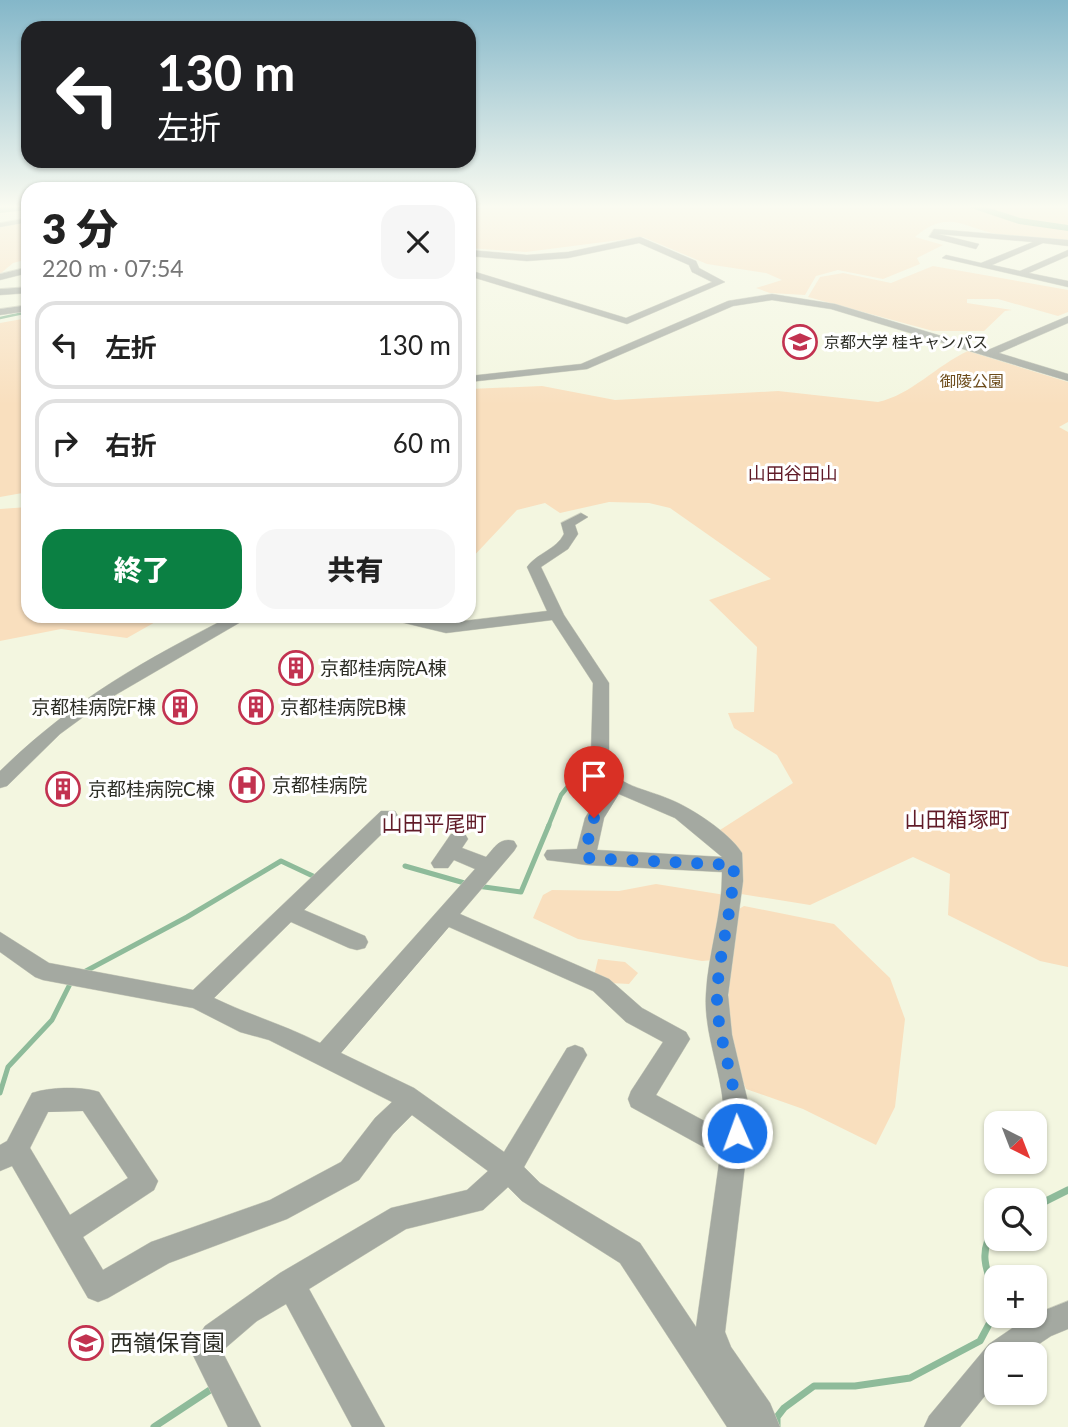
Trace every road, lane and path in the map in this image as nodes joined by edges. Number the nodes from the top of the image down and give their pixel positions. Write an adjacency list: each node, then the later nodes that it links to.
1 (21, 272): 6 (street)
2 (698, 272): 4 (street)
3 (1024, 272): 7 (street)
4 (476, 275)
5 (1068, 276): 7 (street)
6 (0, 277)
7 (1056, 281): 8 (street)
8 (1068, 284)
9 (21, 290): 10 (street)
10 (0, 292)
11 (21, 309): 12 (street)
12 (0, 312)
13 (1068, 319): 14 (street)
14 (991, 353): 15 (street); 16 (street)
15 (476, 378)
16 (1068, 378)
17 (581, 517): 18 (street)
18 (556, 615): 20 (street); 22 (street)
19 (229, 623): 21 (street)
20 (424, 623)
21 (0, 782)
22 (617, 785): 27 (street); 28 (street)
23 (388, 816): 30 (street)
24 (507, 846): 29 (street)
25 (450, 851): 29 (street)
26 (554, 855): 27 (street)
27 (587, 858): 28 (street)
28 (734, 865): 38 (street)
29 (489, 866): 31 (street)
30 (290, 913): 33 (street); 34 (street)
31 (445, 916): 35 (street); 38 (street)
32 (0, 940): 34 (street)
33 (357, 942)
34 (197, 1000): 35 (street)
35 (324, 1055): 37 (street)
36 (575, 1055): 40 (street)
37 (410, 1101): 40 (street); 41 (street)
38 (735, 1151): 49 (street)
39 (8, 1154): 41 (street); 41 (street)
40 (508, 1170): 42 (street); 48 (street)
41 (66, 1233)
42 (290, 1283): 46 (street); 47 (street)
43 (1068, 1315): 44 (street)
44 (1018, 1342)
45 (984, 1372): 50 (street)
46 (245, 1427)
47 (369, 1427)
48 (750, 1427)
49 (764, 1427)
50 (940, 1427)

